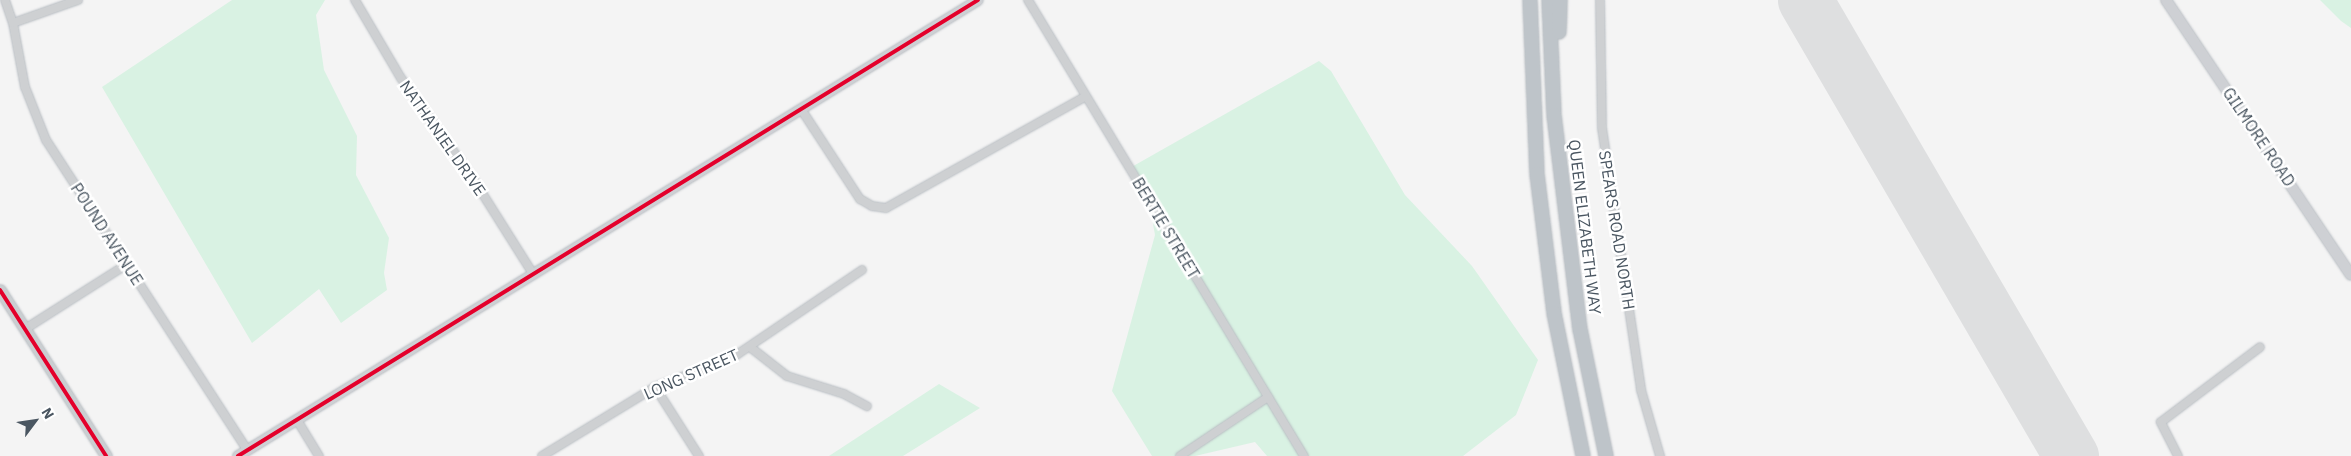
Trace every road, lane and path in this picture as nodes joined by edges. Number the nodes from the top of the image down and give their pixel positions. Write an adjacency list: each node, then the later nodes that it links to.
1 (5, 0): 11 (street, POUND AVENUE)
2 (78, 0): 11 (street)
3 (355, 0): 17 (street, NATHANIEL DRIVE)
4 (978, 0): 13 (street)
5 (1028, 0): 12 (street, BERTIE STREET)
6 (1530, 0): 35 (highway)
7 (1549, 0): 14 (highway, QUEEN ELIZABETH WAY)
8 (1560, 0): 14 (highway)
9 (1600, 0): 37 (street, SPEARS ROAD NORTH)
10 (2166, 0): 18 (street, GILMORE ROAD)
11 (13, 22): 15 (street, POUND AVENUE)
12 (1086, 96): 13 (street); 24 (street, BERTIE STREET)
13 (801, 109): 17 (street)
14 (1554, 115): 36 (highway, QUEEN ELIZABETH WAY)
15 (126, 265): 20 (street); 27 (street, POUND AVENUE)
16 (862, 270): 21 (street, LONG STREET)
17 (533, 274): 26 (street)
18 (2351, 275)
19 (0, 290): 20 (main road)
20 (25, 329): 28 (main road)
21 (750, 347): 23 (street, LONG STREET); 25 (street)
22 (2260, 347): 38 (street)
23 (656, 387): 31 (street, LONG STREET); 32 (street)
24 (1268, 397): 33 (street); 34 (street, BERTIE STREET)
25 (867, 406)
26 (297, 420): 27 (street); 30 (street)
27 (248, 450): 29 (street)
28 (106, 456)
29 (238, 456)
30 (319, 456)
31 (542, 456)
32 (698, 456)
33 (1180, 456)
34 (1304, 456)
35 (1582, 456)
36 (1606, 456)
37 (1660, 456)
38 (2178, 456)

